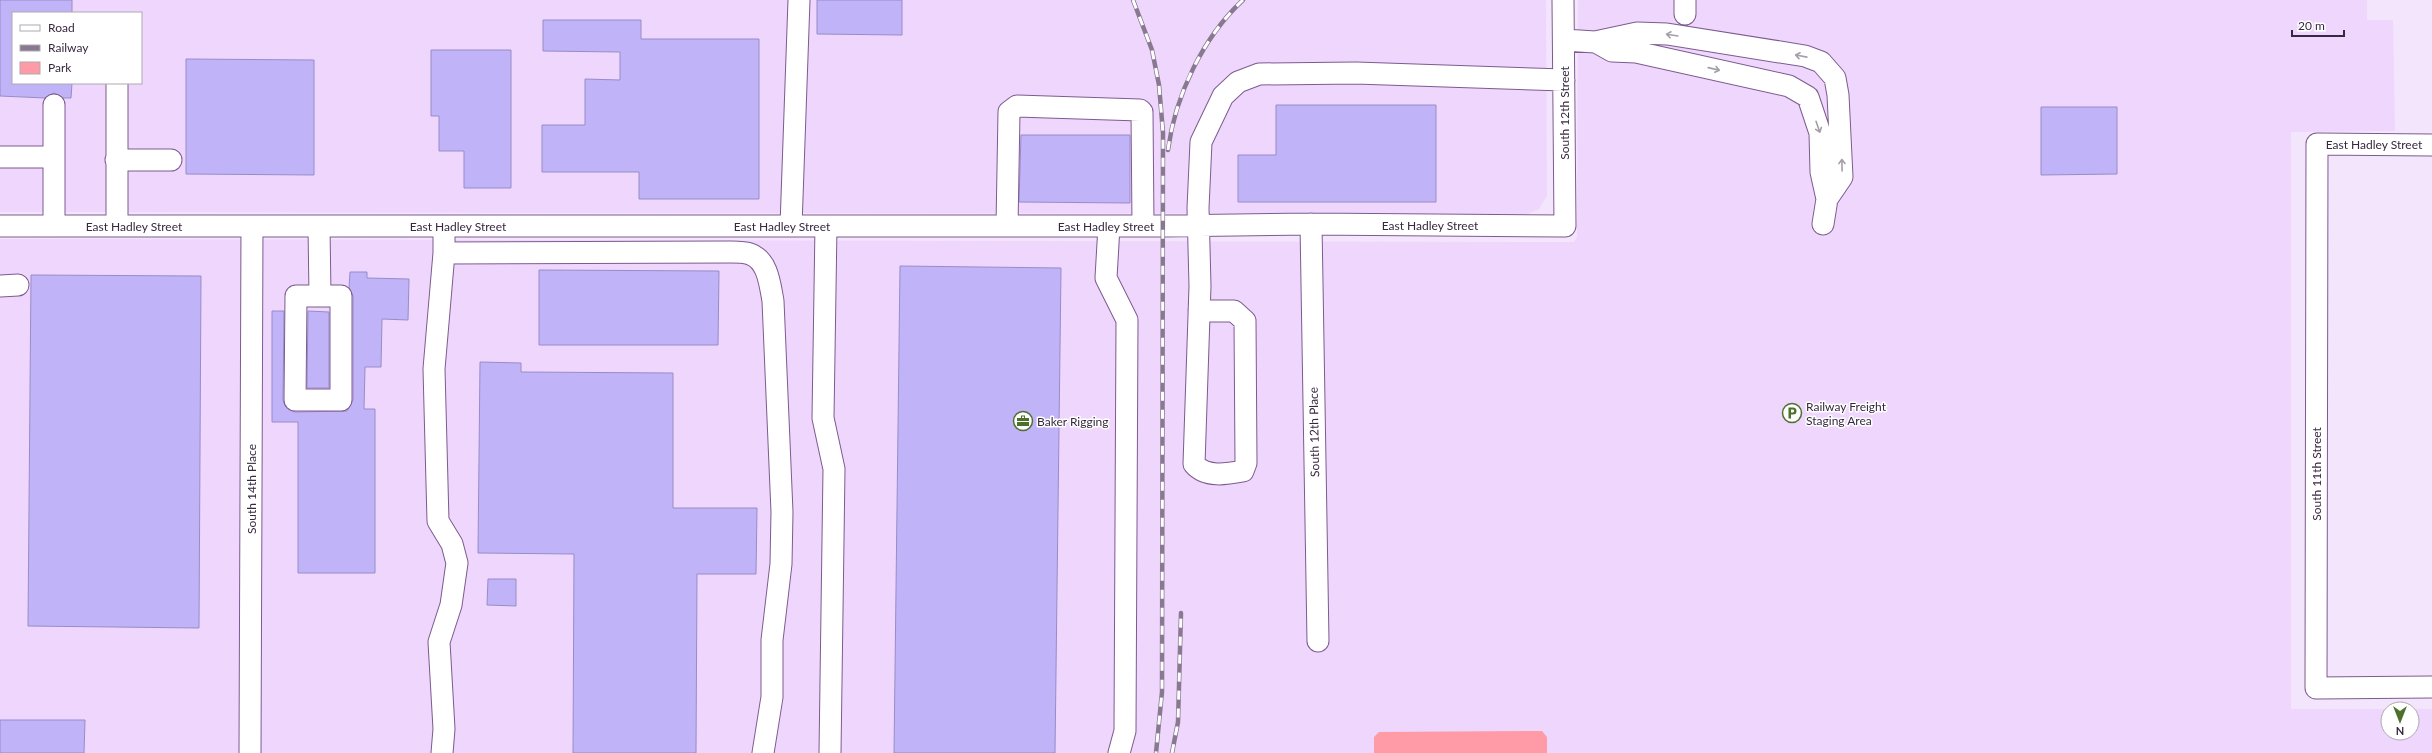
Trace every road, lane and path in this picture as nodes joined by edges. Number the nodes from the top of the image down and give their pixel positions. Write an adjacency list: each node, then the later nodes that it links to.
1 (799, 0): 24 (street)
2 (1563, 0): 3 (street, South 12th Street)
3 (1564, 40): 4 (street); 5 (street, South 12th Street)
4 (1595, 42): 14 (street, one-way to 14); 14 (street, one-way to 4)
5 (1564, 80): 17 (street); 29 (street, South 12th Street)
6 (117, 84): 12 (street)
7 (54, 105): 11 (street)
8 (2317, 144): 9 (street, East Hadley Street); 34 (street, South 11th Street)
9 (2432, 145)
10 (0, 157): 11 (street)
11 (54, 157): 19 (street)
12 (116, 160): 13 (street); 20 (street)
13 (172, 160)
14 (1827, 199): 16 (street)
15 (1311, 224): 17 (street, East Hadley Street); 29 (street, East Hadley Street); 33 (street, South 12th Place)
16 (1823, 224)
17 (1199, 225): 28 (street, East Hadley Street); 32 (street)
18 (0, 226): 19 (street, East Hadley Street)
19 (54, 226): 20 (street, East Hadley Street)
20 (117, 226): 21 (street, East Hadley Street)
21 (252, 226): 22 (street, East Hadley Street); 35 (street, South 14th Place)
22 (319, 226): 23 (street, East Hadley Street); 31 (street)
23 (444, 226): 24 (street, East Hadley Street); 30 (street)
24 (791, 226): 25 (street, East Hadley Street)
25 (826, 226): 26 (street, East Hadley Street); 38 (street)
26 (1007, 226): 27 (street, East Hadley Street); 28 (street)
27 (1109, 226): 28 (street, East Hadley Street); 39 (street)
28 (1143, 226)
29 (1565, 226)
30 (444, 253): 36 (street); 37 (street)
31 (320, 296): 31 (street)
32 (1199, 311): 32 (street)
33 (1318, 641)
34 (2432, 687)
35 (250, 753)
36 (442, 753)
37 (763, 753)
38 (830, 753)
39 (1119, 753)

